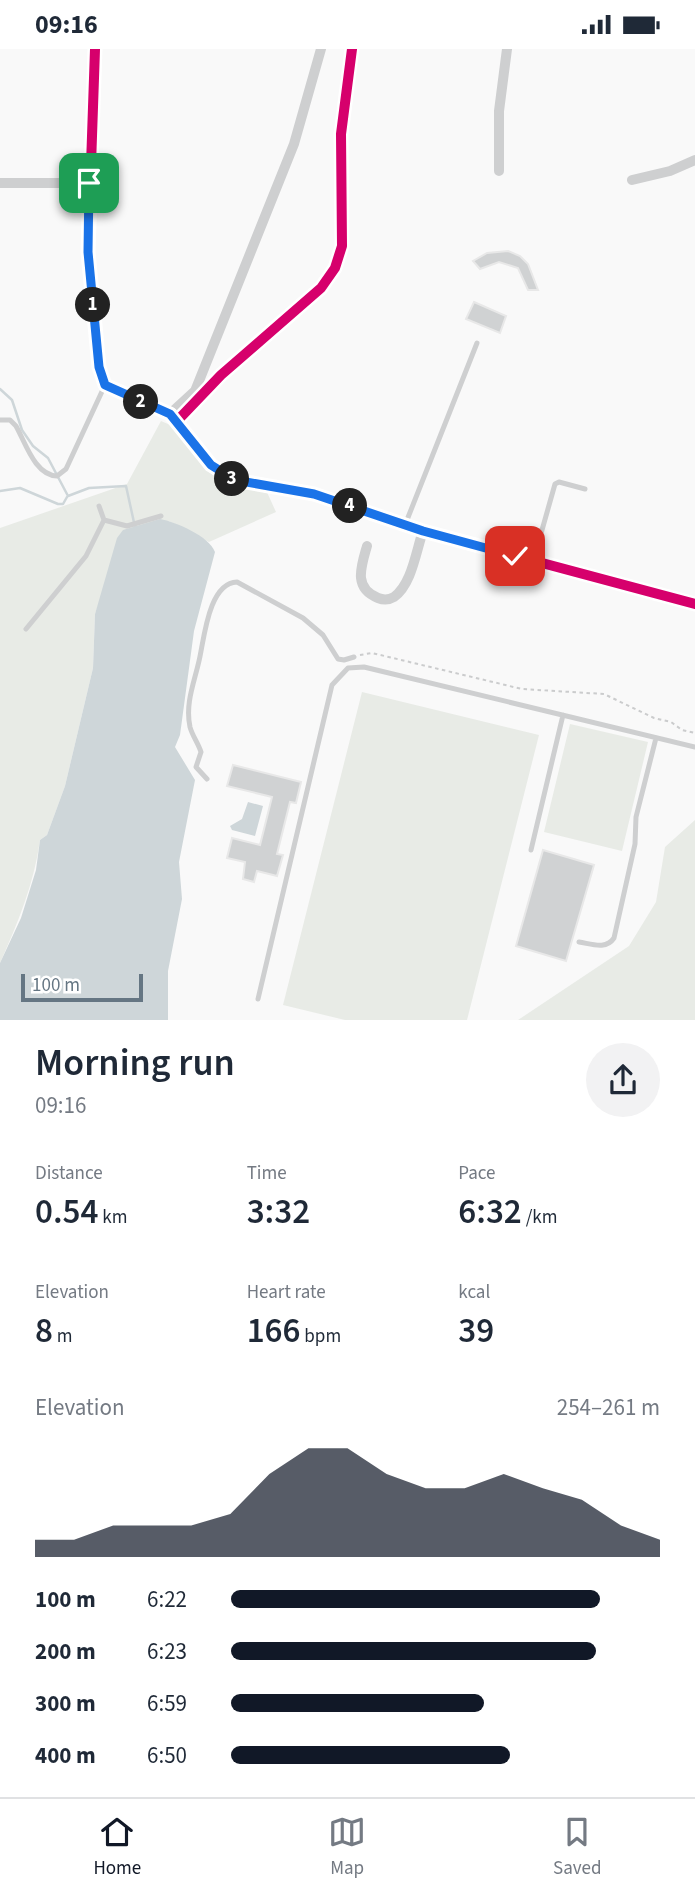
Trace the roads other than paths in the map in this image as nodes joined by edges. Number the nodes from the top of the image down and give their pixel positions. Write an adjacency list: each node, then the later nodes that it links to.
1 (95, 49): 10 (street)
2 (321, 49): 12 (street)
3 (352, 49): 13 (street)
4 (518, 49): 5 (street)
5 (506, 53): 7 (street)
6 (695, 160): 8 (street)
7 (499, 171)
8 (632, 180)
9 (0, 183): 10 (street)
10 (89, 183): 14 (street)
11 (477, 343): 22 (lane)
12 (205, 365): 13 (street); 15 (street)
13 (221, 375): 15 (street)
14 (105, 385): 16 (street); 17 (lane)
15 (197, 394): 16 (street)
16 (173, 418): 22 (street)
17 (0, 420)
18 (585, 489): 25 (lane)
19 (99, 506): 21 (lane)
20 (161, 516): 21 (lane)
21 (103, 520): 27 (lane)
22 (405, 525): 23 (street)
23 (423, 531): 24 (street); 25 (street)
24 (367, 546)
25 (533, 562): 26 (street)
26 (695, 604)
27 (26, 629)
28 (354, 657): 32 (lane)
29 (563, 715): 30 (lane); 33 (lane); 35 (lane)
30 (656, 738): 31 (lane); 34 (lane)
31 (695, 747)
32 (207, 779)
33 (531, 850)
34 (579, 942)
35 (258, 999)

